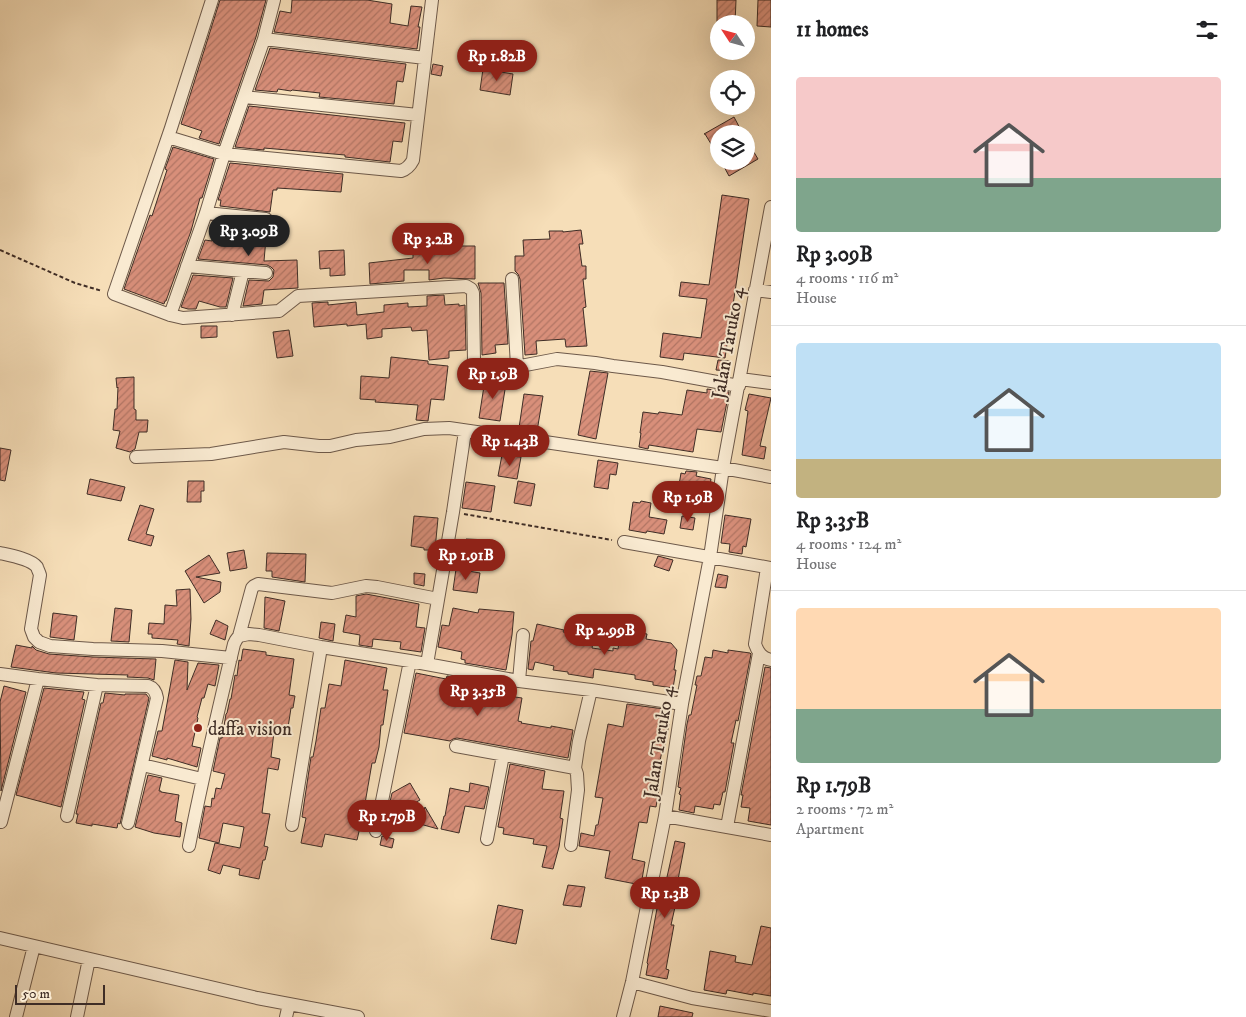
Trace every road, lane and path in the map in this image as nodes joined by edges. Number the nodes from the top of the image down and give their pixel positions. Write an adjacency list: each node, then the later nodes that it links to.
1 (212, 0): 8 (street)
2 (274, 0): 4 (street)
3 (429, 0): 5 (street)
4 (264, 39): 5 (street); 6 (street)
5 (424, 58): 7 (street)
6 (244, 97): 7 (street); 9 (street)
7 (418, 115): 9 (street)
8 (168, 137): 9 (street); 20 (street)
9 (224, 154): 11 (street)
10 (771, 207): 18 (street, Jalan Taruko 4)
11 (206, 213): 12 (street); 14 (street)
12 (266, 219)
13 (0, 250): 20 (path)
14 (186, 266): 15 (street); 21 (street)
15 (243, 271): 16 (street); 22 (street)
16 (266, 273)
17 (512, 279): 23 (street)
18 (756, 290): 19 (street); 24 (street, Jalan Taruko 4)
19 (771, 292)
20 (114, 294): 21 (street)
21 (170, 315): 22 (street)
22 (232, 315): 23 (street)
23 (517, 366): 24 (street)
24 (739, 382): 25 (street); 28 (street, Jalan Taruko 4)
25 (771, 383)
26 (465, 431): 27 (street); 28 (street); 30 (street)
27 (136, 457)
28 (723, 468): 29 (street); 33 (street, Jalan Taruko 4)
29 (771, 477)
30 (453, 512): 31 (path); 35 (street)
31 (624, 542): 33 (street)
32 (0, 553): 40 (street)
33 (710, 557): 34 (street); 49 (street, Jalan Taruko 4)
34 (769, 568): 39 (street)
35 (438, 599): 37 (street); 43 (street)
36 (523, 635): 46 (street)
37 (239, 636): 38 (street); 40 (street)
38 (321, 647): 41 (street); 59 (street)
39 (759, 653): 42 (street); 60 (street)
40 (231, 658): 54 (street)
41 (410, 660): 43 (street); 61 (street)
42 (771, 660)
43 (427, 664): 46 (street)
44 (0, 674): 45 (street)
45 (38, 679): 47 (street); 57 (street)
46 (519, 681): 48 (street)
47 (98, 684): 52 (street); 55 (street)
48 (591, 690): 49 (street); 53 (street)
49 (682, 704): 56 (street, Jalan Taruko 4)
50 (456, 746): 51 (street)
51 (503, 755): 53 (street); 63 (street)
52 (142, 766): 54 (street); 58 (street)
53 (575, 768): 64 (street)
54 (202, 779): 65 (street)
55 (67, 816)
56 (665, 816): 60 (street); 69 (street, Jalan Taruko 4)
57 (1, 822)
58 (128, 823)
59 (292, 825)
60 (727, 827): 62 (street)
61 (376, 831)
62 (771, 835)
63 (486, 839)
64 (571, 845)
65 (188, 846)
66 (0, 938): 67 (street)
67 (34, 946): 68 (street); 73 (street)
68 (89, 959): 70 (street); 74 (street)
69 (632, 982): 71 (street); 76 (street, Jalan Taruko 4)
70 (289, 1004): 72 (street); 75 (street)
71 (771, 1011)
72 (350, 1016)
73 (16, 1017)
74 (77, 1017)
75 (286, 1017)
76 (623, 1017)

